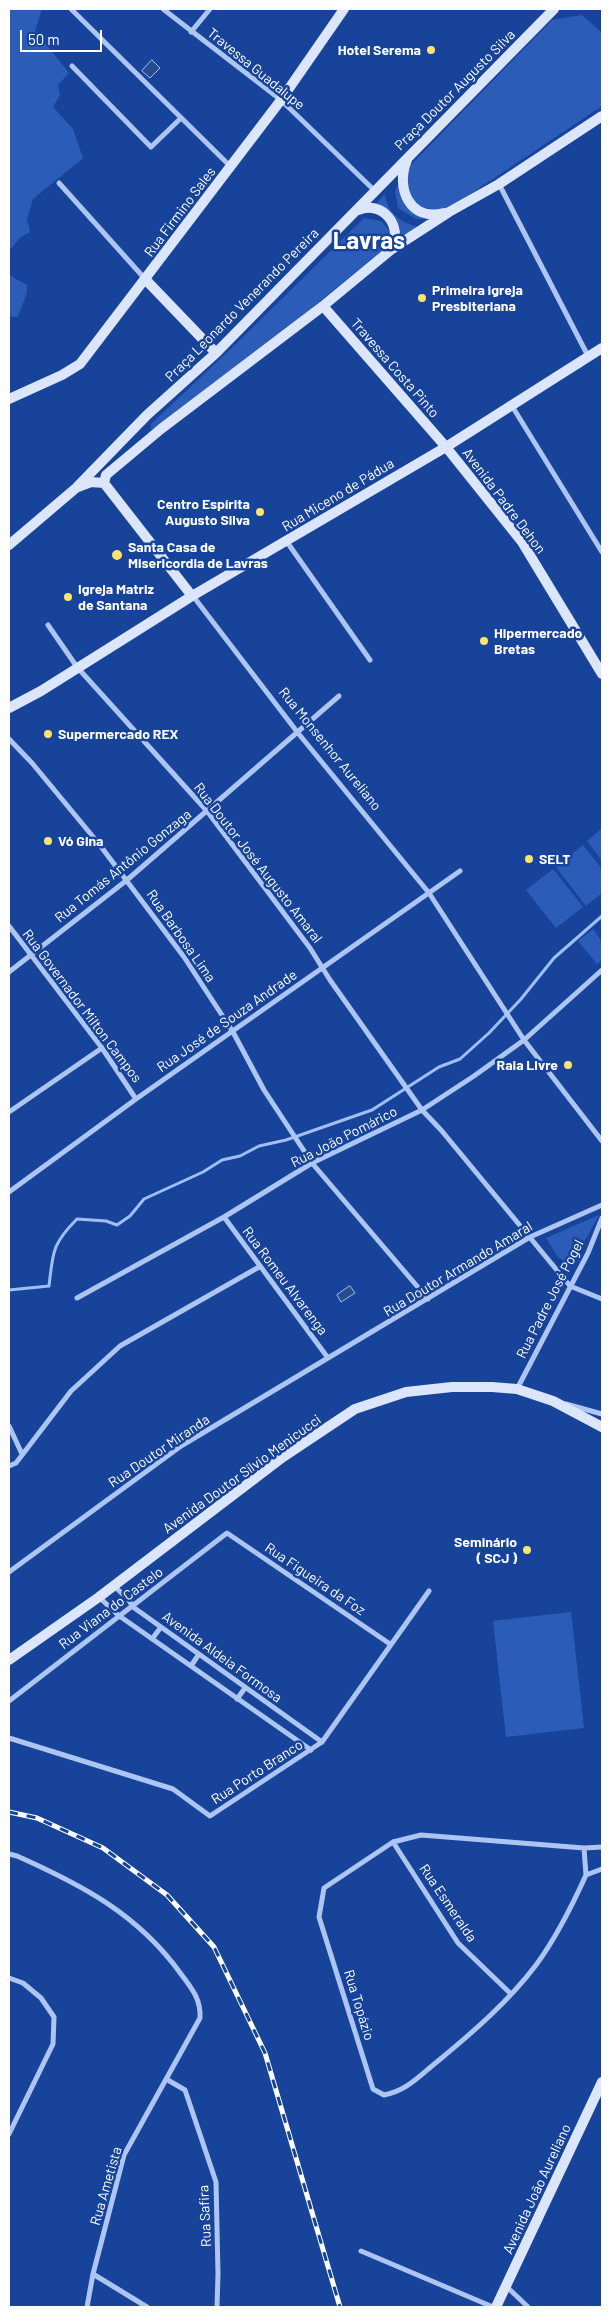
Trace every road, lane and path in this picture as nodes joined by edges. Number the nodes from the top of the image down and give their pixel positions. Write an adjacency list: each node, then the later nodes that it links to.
1 (70, 9): 10 (street)
2 (164, 9): 6 (street, Travessa Guadalupe)
3 (210, 9): 6 (street)
4 (344, 9): 8 (main road, Rua Firmino Sales)
5 (554, 9): 11 (main road, Praça Doutor Augusto Silva)
6 (191, 32): 8 (street, Travessa Guadalupe)
7 (72, 66): 10 (street)
8 (281, 100): 12 (main road, Rua Firmino Sales); 15 (street, Travessa Guadalupe)
9 (602, 116): 14 (main road)
10 (181, 118): 12 (street)
11 (408, 157): 15 (main road, Praça Doutor Augusto Silva); 17 (main road)
12 (231, 167): 19 (main road, Rua Firmino Sales)
13 (59, 183): 19 (street)
14 (499, 184): 17 (main road); 23 (street)
15 (376, 191): 16 (main road, Praça Leonardo Venerando Pereira)
16 (355, 212): 18 (main road); 22 (main road, Praça Leonardo Venerando Pereira)
17 (449, 212): 18 (main road)
18 (392, 249): 20 (main road)
19 (146, 280): 22 (main road); 24 (main road, Rua Firmino Sales)
20 (323, 306): 27 (main road); 28 (main road, Travessa Costa Pinto)
21 (602, 348): 23 (main road, Rua Miceno de Pádua)
22 (216, 353): 26 (main road, Praça Leonardo Venerando Pereira)
23 (588, 356): 25 (main road, Rua Miceno de Pádua)
24 (9, 399)
25 (512, 406): 28 (main road, Rua Miceno de Pádua); 33 (street)
26 (147, 415): 27 (main road); 30 (main road, Praça Leonardo Venerando Pereira)
27 (160, 429): 29 (main road)
28 (446, 448): 31 (main road, Rua Miceno de Pádua); 38 (main road, Avenida Padre Dehon)
29 (104, 483): 30 (main road); 34 (main road, Rua Monsenhor Aureliano)
30 (76, 488): 32 (main road, Praça Leonardo Venerando Pereira)
31 (287, 542): 34 (main road, Rua Miceno de Pádua); 36 (street)
32 (9, 545)
33 (602, 552)
34 (192, 596): 37 (main road, Rua Miceno de Pádua); 41 (street, Rua Monsenhor Aureliano)
35 (48, 625): 37 (street, Rua Doutor José Augusto Amaral)
36 (370, 660)
37 (77, 667): 40 (main road, Rua Miceno de Pádua); 43 (street, Rua Doutor José Augusto Amaral)
38 (602, 674)
39 (339, 696): 41 (street, Rua Tomás Antônio Gonzaga)
40 (9, 708)
41 (298, 733): 43 (street, Rua Tomás Antônio Gonzaga); 46 (street, Rua Monsenhor Aureliano)
42 (9, 739): 45 (street, Rua Barbosa Lima)
43 (207, 811): 45 (street, Rua Tomás Antônio Gonzaga); 49 (street, Rua Doutor José Augusto Amaral)
44 (460, 871): 46 (street, Rua José de Souza Andrade)
45 (127, 880): 48 (street, Rua Tomás Antônio Gonzaga); 52 (street, Rua Barbosa Lima)
46 (429, 894): 49 (street, Rua José de Souza Andrade); 53 (street, Rua Monsenhor Aureliano)
47 (9, 926): 48 (street, Rua Governador Milton Campos)
48 (30, 955): 51 (street, Rua Tomás Antônio Gonzaga); 54 (street, Rua Governador Milton Campos)
49 (322, 968): 52 (street, Rua José de Souza Andrade); 56 (street, Rua Doutor José Augusto Amaral)
50 (602, 970): 53 (street, Rua João Pomárico)
51 (9, 972)
52 (233, 1032): 55 (street, Rua José de Souza Andrade); 59 (street, Rua Barbosa Lima)
53 (524, 1040): 56 (street, Rua João Pomárico); 58 (street, Rua Monsenhor Aureliano)
54 (102, 1048): 55 (street, Rua Governador Milton Campos); 57 (street)
55 (136, 1099): 60 (street, Rua José de Souza Andrade)
56 (422, 1110): 59 (street, Rua João Pomárico); 64 (street, Rua Doutor José Augusto Amaral)
57 (9, 1112)
58 (602, 1141)
59 (312, 1163): 62 (street, Rua João Pomárico); 69 (street, Rua Barbosa Lima)
60 (9, 1192)
61 (602, 1206): 64 (street, Rua Doutor Armando Amaral)
62 (224, 1217): 65 (street, Rua Romeu Alvarenga); 67 (street, Rua João Pomárico)
63 (602, 1218): 66 (street, Rua Padre José Pogel)
64 (530, 1237): 66 (street, Rua Doutor José Augusto Amaral); 69 (street, Rua Doutor Armando Amaral)
65 (259, 1267): 70 (street, Rua Romeu Alvarenga); 76 (street)
66 (570, 1286): 68 (street); 71 (street, Rua Padre José Pogel)
67 (77, 1298)
68 (602, 1299)
69 (428, 1300): 70 (street, Rua Doutor Armando Amaral)
70 (328, 1358): 79 (street, Rua Doutor Miranda)
71 (516, 1389): 72 (main road, Avenida Doutor Sílvio Menicucci); 80 (main road, Avenida Doutor Sílvio Menicucci)
72 (553, 1401): 73 (street); 75 (main road, Avenida Doutor Sílvio Menicucci)
73 (602, 1414)
74 (9, 1426): 76 (street)
75 (602, 1427)
76 (22, 1454): 77 (street)
77 (9, 1466)
78 (227, 1533): 83 (street, Rua Viana do Castelo); 87 (street, Rua Figueira da Foz)
79 (9, 1572)
80 (114, 1586): 82 (main road, Avenida Doutor Sílvio Menicucci); 83 (street, Avenida Aldeia Formosa)
81 (429, 1591): 87 (street, Rua Porto Branco)
82 (99, 1597): 84 (street, Avenida Aldeia Formosa); 89 (main road, Avenida Doutor Sílvio Menicucci)
83 (133, 1607): 84 (street, Rua Viana do Castelo); 85 (street, Avenida Aldeia Formosa)
84 (118, 1615): 86 (street, Avenida Aldeia Formosa); 93 (street, Rua Viana do Castelo)
85 (161, 1627): 86 (street); 88 (street, Avenida Aldeia Formosa)
86 (152, 1639): 90 (street, Avenida Aldeia Formosa)
87 (390, 1644): 97 (street, Rua Porto Branco)
88 (199, 1654): 90 (street); 91 (street, Avenida Aldeia Formosa)
89 (9, 1660)
90 (191, 1666): 92 (street, Avenida Aldeia Formosa)
91 (245, 1688): 92 (street); 94 (street, Avenida Aldeia Formosa)
92 (237, 1699): 95 (street, Avenida Aldeia Formosa)
93 (9, 1701)
94 (281, 1713): 95 (street); 97 (street, Avenida Aldeia Formosa)
95 (273, 1724): 98 (street, Avenida Aldeia Formosa)
96 (9, 1738): 98 (street, Rua Porto Branco)
97 (322, 1742): 98 (street, Rua Porto Branco)
98 (311, 1750)
99 (393, 1842): 101 (street, Rua Topázio); 106 (street, Rua Esmeralda); 106 (street, Rua Topázio)
100 (602, 1846): 101 (street, Rua Topázio)
101 (584, 1848): 104 (street)
102 (9, 1854): 107 (street, Rua Ametista)
103 (602, 1869): 104 (street)
104 (586, 1875): 106 (street, Rua Topázio)
105 (9, 1978): 109 (street)
106 (511, 1994)
107 (166, 2079): 111 (street, Rua Ametista); 115 (street, Rua Safira)
108 (602, 2082): 112 (main road, Avenida João Aureliano)
109 (9, 2134)
110 (361, 2251): 116 (street)
111 (93, 2274): 113 (street, Rua Ametista); 114 (street)
112 (506, 2286): 116 (main road, Avenida João Aureliano); 117 (street)
113 (87, 2307)
114 (147, 2307)
115 (217, 2307)
116 (495, 2307)
117 (528, 2307)

